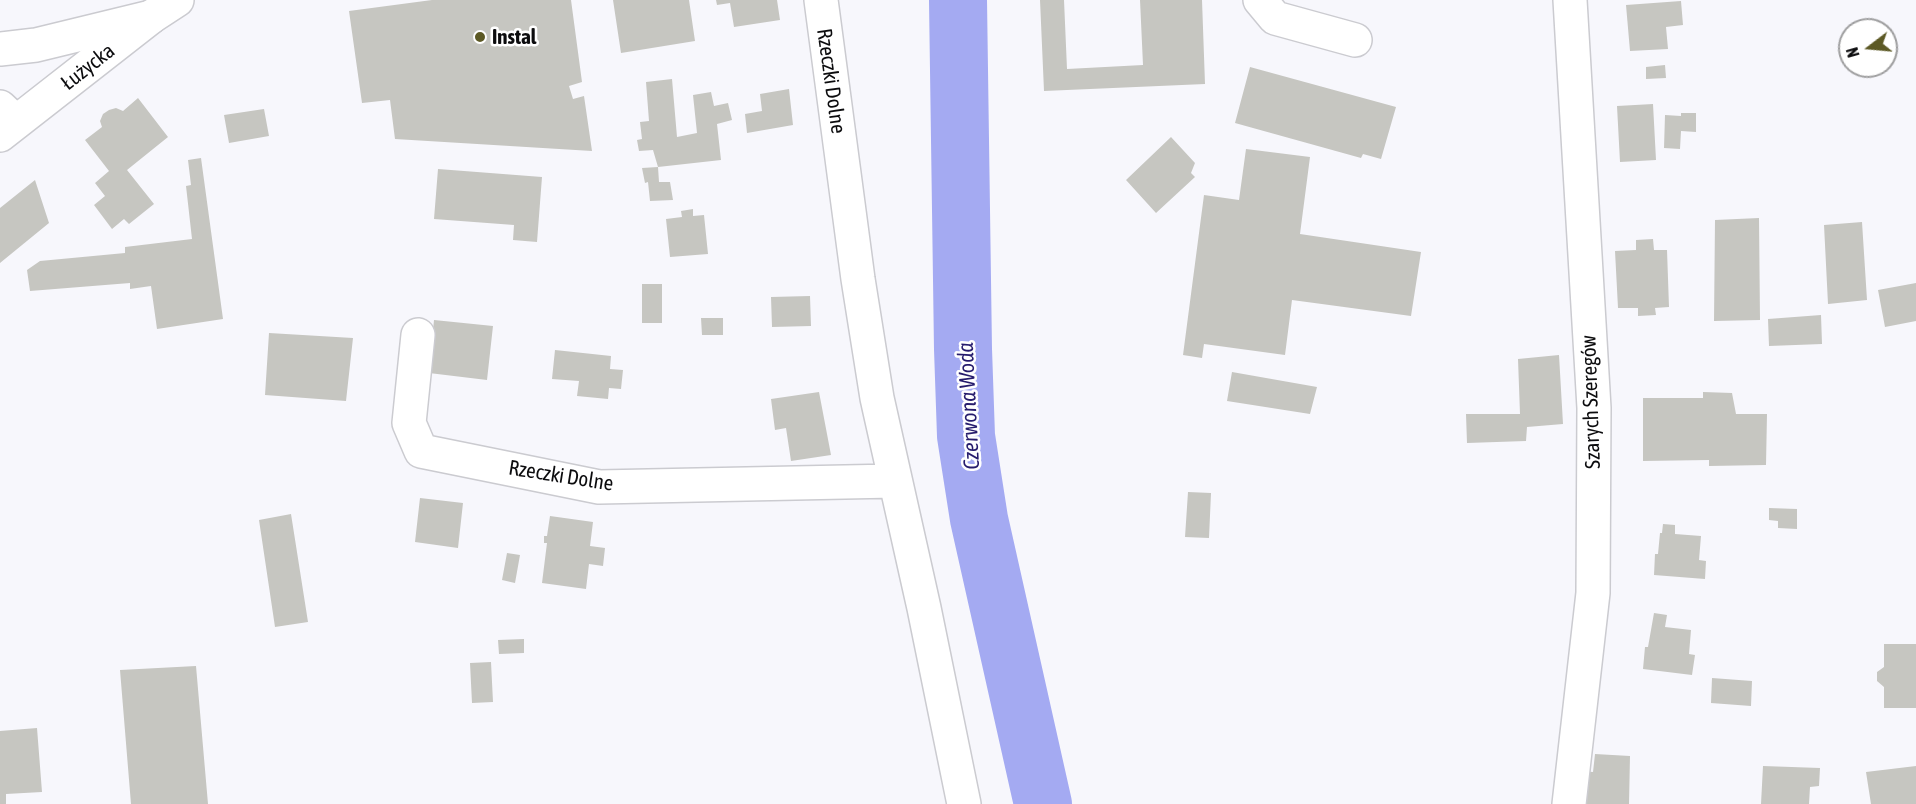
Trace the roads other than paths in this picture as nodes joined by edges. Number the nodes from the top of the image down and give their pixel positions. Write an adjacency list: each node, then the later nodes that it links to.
1 (821, 0): 9 (street, Rzeczki Dolne)
2 (1260, 0): 5 (street)
3 (1570, 0): 11 (street, Szarych Szeregów)
4 (164, 8): 6 (street); 7 (street, Łużycka)
5 (1355, 40)
6 (0, 50)
7 (4, 121)
8 (418, 335): 9 (street, Rzeczki Dolne)
9 (894, 481): 10 (street, Rzeczki Dolne)
10 (964, 804)
11 (1569, 804)

